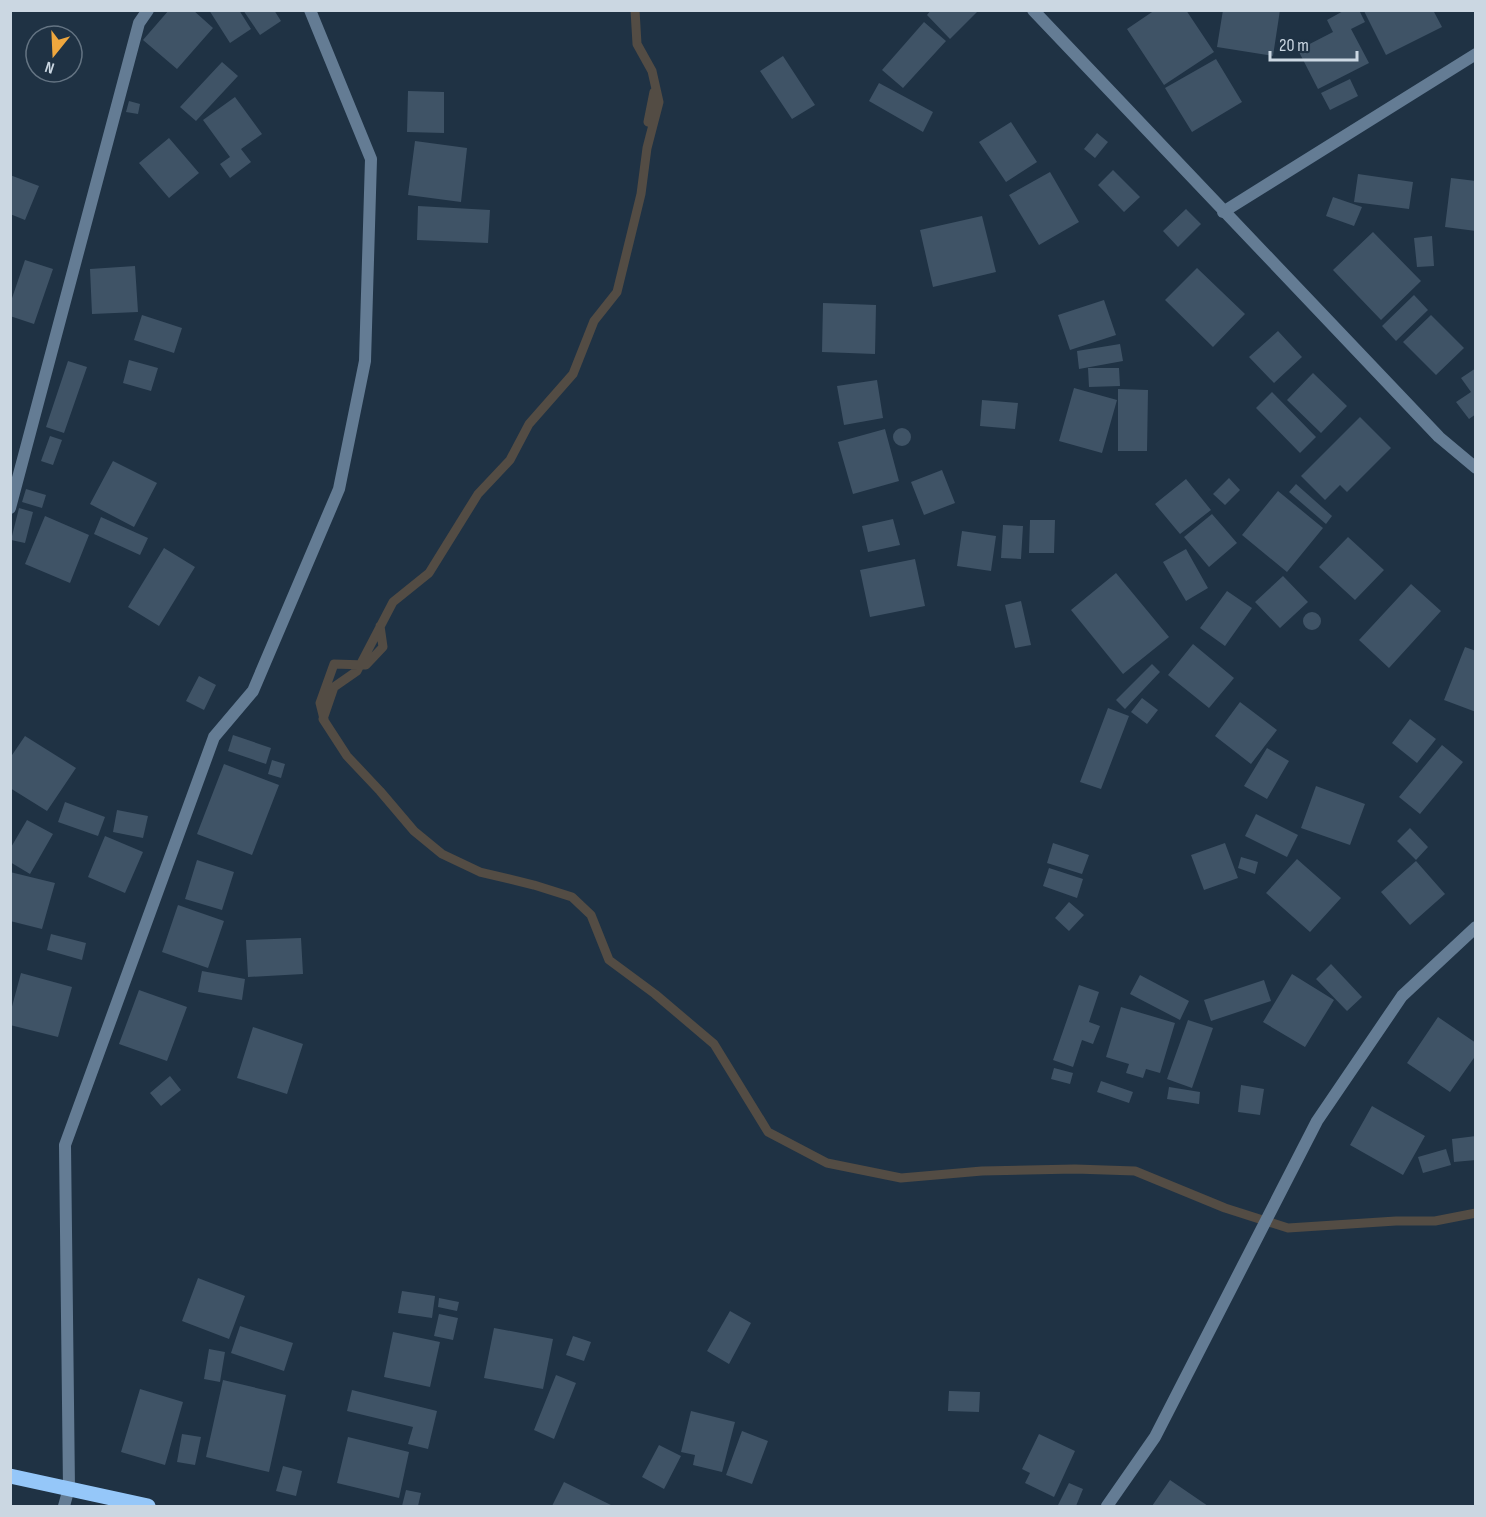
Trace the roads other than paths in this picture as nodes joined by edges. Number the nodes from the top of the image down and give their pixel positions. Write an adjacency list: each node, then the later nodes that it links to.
1 (148, 10): 7 (street)
2 (310, 10): 10 (street)
3 (1033, 10): 5 (street)
4 (1476, 54): 5 (street)
5 (1223, 212): 6 (street)
6 (1476, 468)
7 (10, 508)
8 (1476, 927): 13 (street)
9 (10, 1476): 10 (main road)
10 (69, 1488): 11 (street); 12 (main road)
11 (64, 1506)
12 (148, 1506)
13 (1107, 1506)

